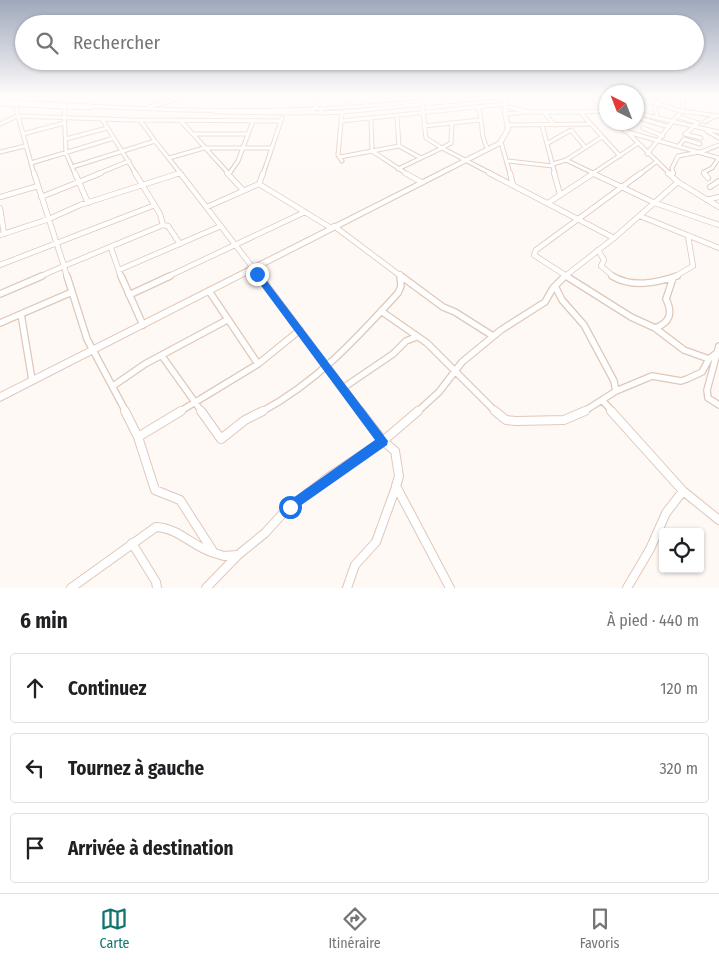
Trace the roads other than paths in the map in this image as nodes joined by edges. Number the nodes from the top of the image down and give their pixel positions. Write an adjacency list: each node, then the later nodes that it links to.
1 (19, 122): 34 (street)
2 (104, 122): 28 (street)
3 (142, 122): 44 (street)
4 (182, 122): 35 (street)
5 (252, 122): 36 (street)
6 (281, 122): 56 (street)
7 (341, 122): 60 (street)
8 (371, 122): 60 (street)
9 (397, 122): 51 (street)
10 (424, 122): 25 (street)
11 (449, 122): 25 (street)
12 (452, 122): 57 (street)
13 (480, 122): 58 (street)
14 (552, 122): 23 (street)
15 (654, 122): 27 (street)
16 (672, 122): 27 (street)
17 (679, 122): 26 (street)
18 (696, 122): 26 (street)
19 (64, 124): 34 (street); 42 (street)
20 (590, 124): 24 (street); 39 (street)
21 (508, 125): 22 (street); 45 (street)
22 (542, 125): 23 (street); 46 (street)
23 (554, 125): 24 (street)
24 (566, 125): 31 (street)
25 (424, 126): 57 (street)
26 (693, 126): 29 (street); 40 (street)
27 (669, 127): 37 (street)
28 (108, 128): 38 (street); 42 (street)
29 (702, 128): 33 (street); 41 (street)
30 (644, 129): 37 (street)
31 (571, 130): 46 (street); 53 (street)
32 (624, 130): 43 (street); 47 (street)
33 (718, 131)
34 (23, 134): 50 (street)
35 (192, 134): 36 (street); 54 (street)
36 (248, 134): 55 (street)
37 (663, 136): 43 (street)
38 (114, 138): 59 (street); 63 (street)
39 (602, 138): 53 (street); 65 (street)
40 (701, 138)
41 (719, 138)
42 (66, 139): 63 (street)
43 (660, 140): 52 (street); 64 (street)
44 (155, 141): 59 (street); 66 (street)
45 (501, 142): 58 (street); 71 (street)
46 (548, 143): 75 (street)
47 (637, 144): 64 (street); 65 (street)
48 (700, 144): 52 (street)
49 (719, 145): 62 (street)
50 (25, 146): 61 (street); 74 (street)
51 (399, 146): 60 (street); 67 (street)
52 (679, 146): 62 (street)
53 (585, 147): 70 (street)
54 (204, 148): 55 (street); 66 (street); 79 (street)
55 (242, 148): 56 (street); 79 (street)
56 (272, 148): 87 (street)
57 (442, 148): 67 (street); 69 (street)
58 (488, 149): 69 (street)
59 (123, 151): 72 (street); 76 (street)
60 (372, 151): 77 (street)
61 (0, 152)
62 (700, 152): 68 (street); 81 (street)
63 (66, 153): 74 (street); 76 (street)
64 (647, 154): 73 (street)
65 (620, 156): 80 (street)
66 (168, 158): 78 (street)
67 (421, 158): 77 (street)
68 (719, 158): 82 (street)
69 (466, 160): 84 (street); 89 (street)
70 (566, 160): 75 (street); 80 (street)
71 (507, 161): 75 (street); 89 (street)
72 (129, 162): 86 (street); 88 (street)
73 (656, 162): 81 (street); 92 (street)
74 (31, 163): 90 (street)
75 (553, 165): 94 (street)
76 (72, 167): 86 (street)
77 (398, 169): 84 (street)
78 (180, 172): 88 (street); 103 (street)
79 (229, 174): 93 (street)
80 (593, 174): 92 (street); 94 (street)
81 (670, 174): 85 (street)
82 (708, 178)
83 (719, 181): 91 (street)
84 (421, 182): 114 (street)
85 (678, 182): 98 (street); 101 (street)
86 (79, 183): 96 (street); 99 (street)
87 (259, 184): 93 (street); 106 (street)
88 (143, 185): 99 (street); 102 (street)
89 (513, 185): 100 (street)
90 (38, 186): 95 (street); 96 (street)
91 (710, 187)
92 (621, 188): 101 (street); 110 (street)
93 (243, 190): 103 (street)
94 (560, 194): 100 (street)
95 (0, 197)
96 (41, 197): 109 (street)
97 (719, 197): 98 (street)
98 (706, 200): 105 (street)
99 (88, 203): 109 (street)
100 (548, 203): 110 (street)
101 (655, 203): 108 (street); 112 (street)
102 (155, 206): 111 (street); 118 (street)
103 (207, 207): 113 (street)
104 (0, 208): 107 (street)
105 (719, 208)
106 (305, 212): 114 (street); 120 (street)
107 (1, 215): 115 (street)
108 (640, 216): 116 (street); 117 (street)
109 (49, 219): 115 (street); 118 (street)
110 (579, 219): 117 (street); 129 (street)
111 (163, 225): 119 (street); 121 (street)
112 (719, 225)
113 (221, 226): 119 (street); 120 (street)
114 (332, 227): 126 (street); 128 (street)
115 (2, 234)
116 (688, 236): 122 (street); 130 (street)
117 (614, 238): 123 (street)
118 (57, 244): 124 (street); 125 (street)
119 (180, 244): 127 (street)
120 (236, 246): 126 (street); 135 (street)
121 (111, 248): 125 (street); 127 (street)
122 (719, 248)
123 (598, 250): 129 (street); 130 (street)
124 (0, 265)
125 (64, 266): 133 (street); 134 (street)
126 (253, 268): 132 (street); 142 (street)
127 (119, 270): 135 (street)
128 (400, 274): 136 (street); 143 (street)
129 (566, 275): 131 (street); 141 (street)
130 (673, 278): 141 (street)
131 (555, 286): 143 (street); 155 (street)
132 (209, 291): 138 (street); 140 (street)
133 (72, 292): 137 (street); 146 (street)
134 (0, 294)
135 (129, 294): 140 (street)
136 (382, 311): 144 (street); 150 (street)
137 (21, 314): 139 (street); 152 (street)
138 (227, 320): 147 (street); 149 (street)
139 (0, 323)
140 (143, 324): 146 (street)
141 (655, 328): 148 (street)
142 (300, 330): 149 (street); 150 (street)
143 (493, 336): 151 (street)
144 (416, 337): 151 (street); 154 (street)
145 (718, 349): 148 (street); 159 (street)
146 (92, 350): 152 (street); 153 (street)
147 (162, 356): 153 (street); 158 (street)
148 (709, 359): 155 (street)
149 (258, 364): 158 (street)
150 (327, 367): 154 (street); 158 (street)
151 (455, 370): 157 (street); 161 (street)
152 (32, 380): 156 (street)
153 (113, 386): 160 (street)
154 (343, 388): 161 (street)
155 (616, 391): 157 (street)
156 (0, 397)
157 (602, 400): 163 (street)
158 (195, 403): 160 (street)
159 (719, 405)
160 (138, 436): 166 (street)
161 (383, 441): 162 (street); 167 (street)
162 (396, 486): 172 (street); 173 (street)
163 (682, 491): 164 (street); 174 (street)
164 (719, 520)
165 (132, 543): 166 (street); 169 (street); 170 (street)
166 (214, 553): 167 (street)
167 (238, 555): 168 (street)
168 (215, 584): 171 (street)
169 (71, 588)
170 (157, 588)
171 (206, 588)
172 (347, 588)
173 (450, 588)
174 (627, 588)

